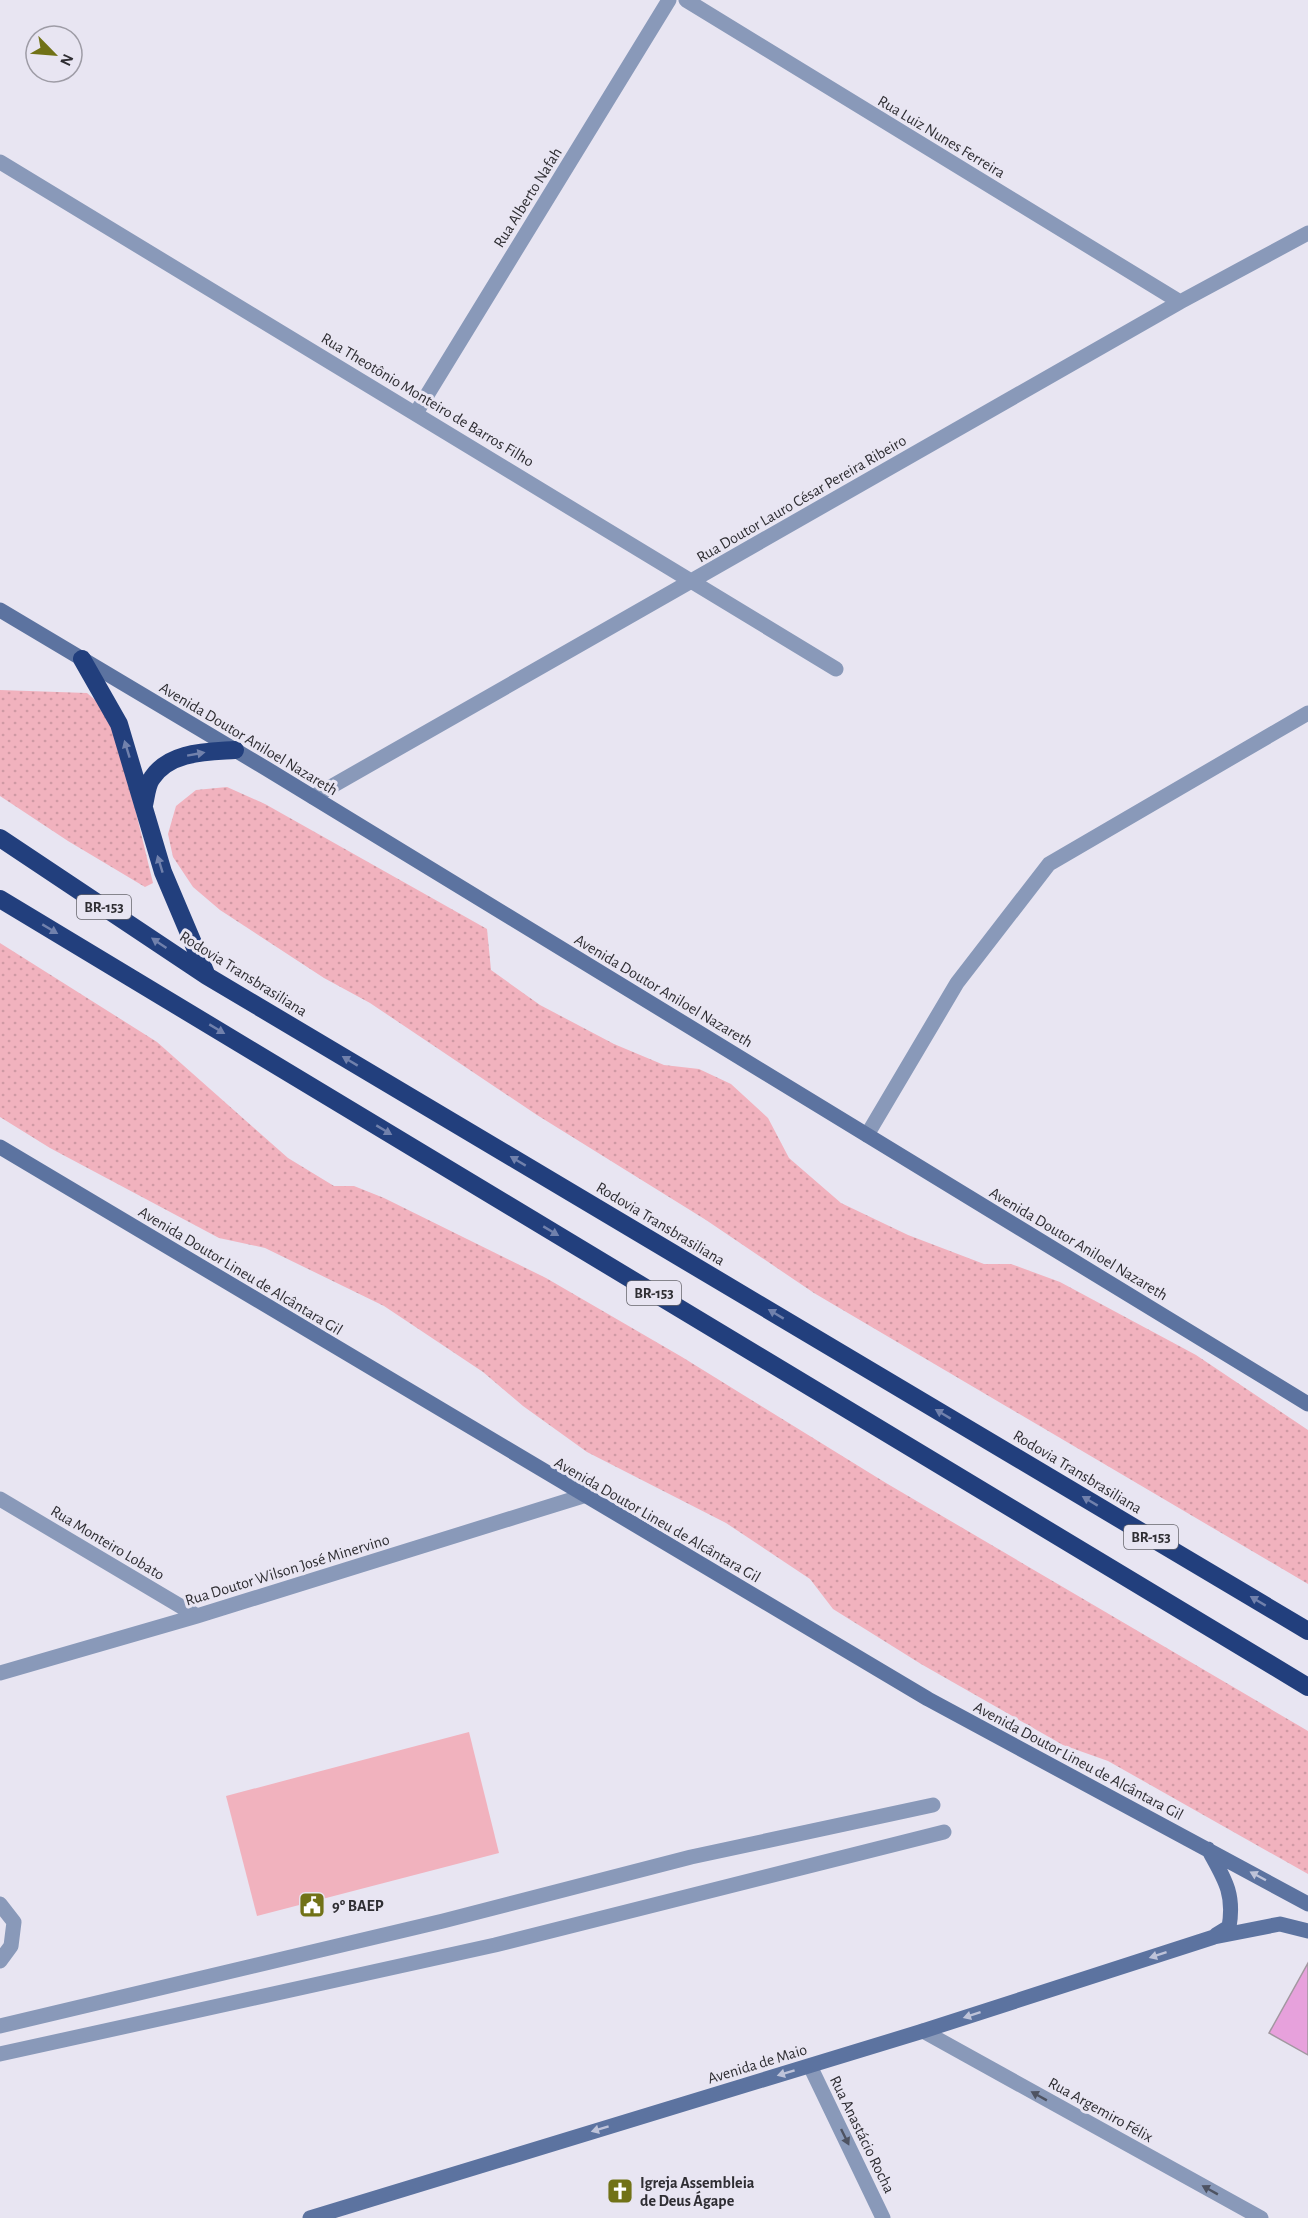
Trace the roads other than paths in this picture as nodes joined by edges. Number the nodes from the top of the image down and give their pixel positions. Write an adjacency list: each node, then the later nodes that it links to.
1 (669, 0): 6 (street, Rua Alberto Nafah)
2 (686, 0): 5 (street, Rua Luiz Nunes Ferreira)
3 (0, 162): 6 (street, Rua Theotônio Monteiro de Barros Filho)
4 (1308, 233): 5 (street, Rua Doutor Lauro César Pereira Ribeiro)
5 (1180, 302): 7 (street, Rua Doutor Lauro César Pereira Ribeiro)
6 (416, 413): 7 (street, Rua Theotônio Monteiro de Barros Filho)
7 (693, 580): 10 (street, Rua Theotônio Monteiro de Barros Filho); 13 (street, Rua Doutor Lauro César Pereira Ribeiro)
8 (0, 610): 9 (main road, Avenida Doutor Aniloel Nazareth)
9 (81, 659): 12 (main road, Avenida Doutor Aniloel Nazareth); 14 (highway, one-way to 9)
10 (836, 669)
11 (1308, 713): 18 (street)
12 (235, 750): 13 (main road, Avenida Doutor Aniloel Nazareth); 14 (highway, one-way to 12)
13 (312, 797): 18 (main road, Avenida Doutor Aniloel Nazareth)
14 (144, 805): 17 (highway, one-way to 14)
15 (0, 838): 17 (highway, Rodovia Transbrasiliana / BR-153, one-way to 15)
16 (0, 898): 26 (highway, BR-153, one-way to 26)
17 (207, 976): 24 (highway, Rodovia Transbrasiliana / BR-153, one-way to 17)
18 (867, 1135): 20 (main road, Avenida Doutor Aniloel Nazareth)
19 (0, 1147): 21 (main road, Avenida Doutor Lineu de Alcântara Gil)
20 (1308, 1404)
21 (583, 1496): 23 (street, Rua Doutor Wilson José Minervino); 29 (main road, Avenida Doutor Lineu de Alcântara Gil)
22 (0, 1499): 23 (street, Rua Monteiro Lobato)
23 (197, 1616): 25 (street, Rua Doutor Wilson José Minervino)
24 (1308, 1631)
25 (0, 1673)
26 (1308, 1687)
27 (933, 1805): 35 (street)
28 (944, 1832): 37 (street)
29 (1208, 1849): 31 (main road, Avenida Doutor Lineu de Alcântara Gil, one-way to 29); 33 (main road)
30 (0, 1904): 34 (street)
31 (1308, 1904)
32 (1308, 1931): 33 (main road, Avenida de Maio)
33 (1214, 1937): 36 (main road, Avenida de Maio, one-way to 36)
34 (0, 1961)
35 (0, 2026)
36 (922, 2031): 38 (main road, Avenida de Maio); 41 (street, Rua Argemiro Félix, one-way to 36)
37 (0, 2054)
38 (810, 2066): 39 (main road, Avenida de Maio, one-way to 39); 40 (street, Rua Anastácio Rocha, one-way to 40)
39 (310, 2218)
40 (883, 2218)
41 (1262, 2218)

